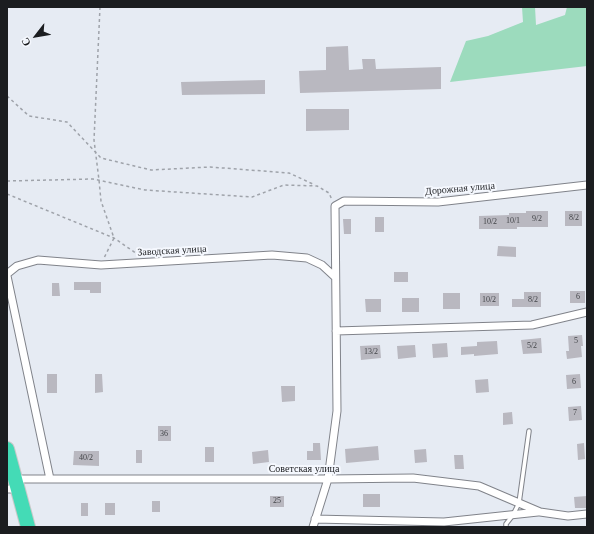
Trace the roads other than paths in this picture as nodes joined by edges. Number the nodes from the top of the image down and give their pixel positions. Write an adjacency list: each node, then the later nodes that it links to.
1 (587, 185): 3 (street, Дорожная улица)
2 (7, 275): 3 (street, Заводская улица); 8 (street)
3 (335, 277): 5 (street)
4 (587, 312): 5 (street)
5 (336, 331): 9 (street)
6 (528, 431): 11 (lane)
7 (7, 449): 10 (highway)
8 (50, 479): 9 (street, Советская улица); 10 (street, Советская улица)
9 (328, 479): 11 (street, Советская улица); 15 (street)
10 (13, 486): 16 (highway)
11 (519, 503): 12 (street, Советская улица); 14 (lane)
12 (540, 512): 13 (street, Советская улица); 14 (street)
13 (587, 514)
14 (513, 515): 15 (street); 18 (lane)
15 (315, 519): 17 (street)
16 (28, 527)
17 (313, 527)
18 (506, 527)

